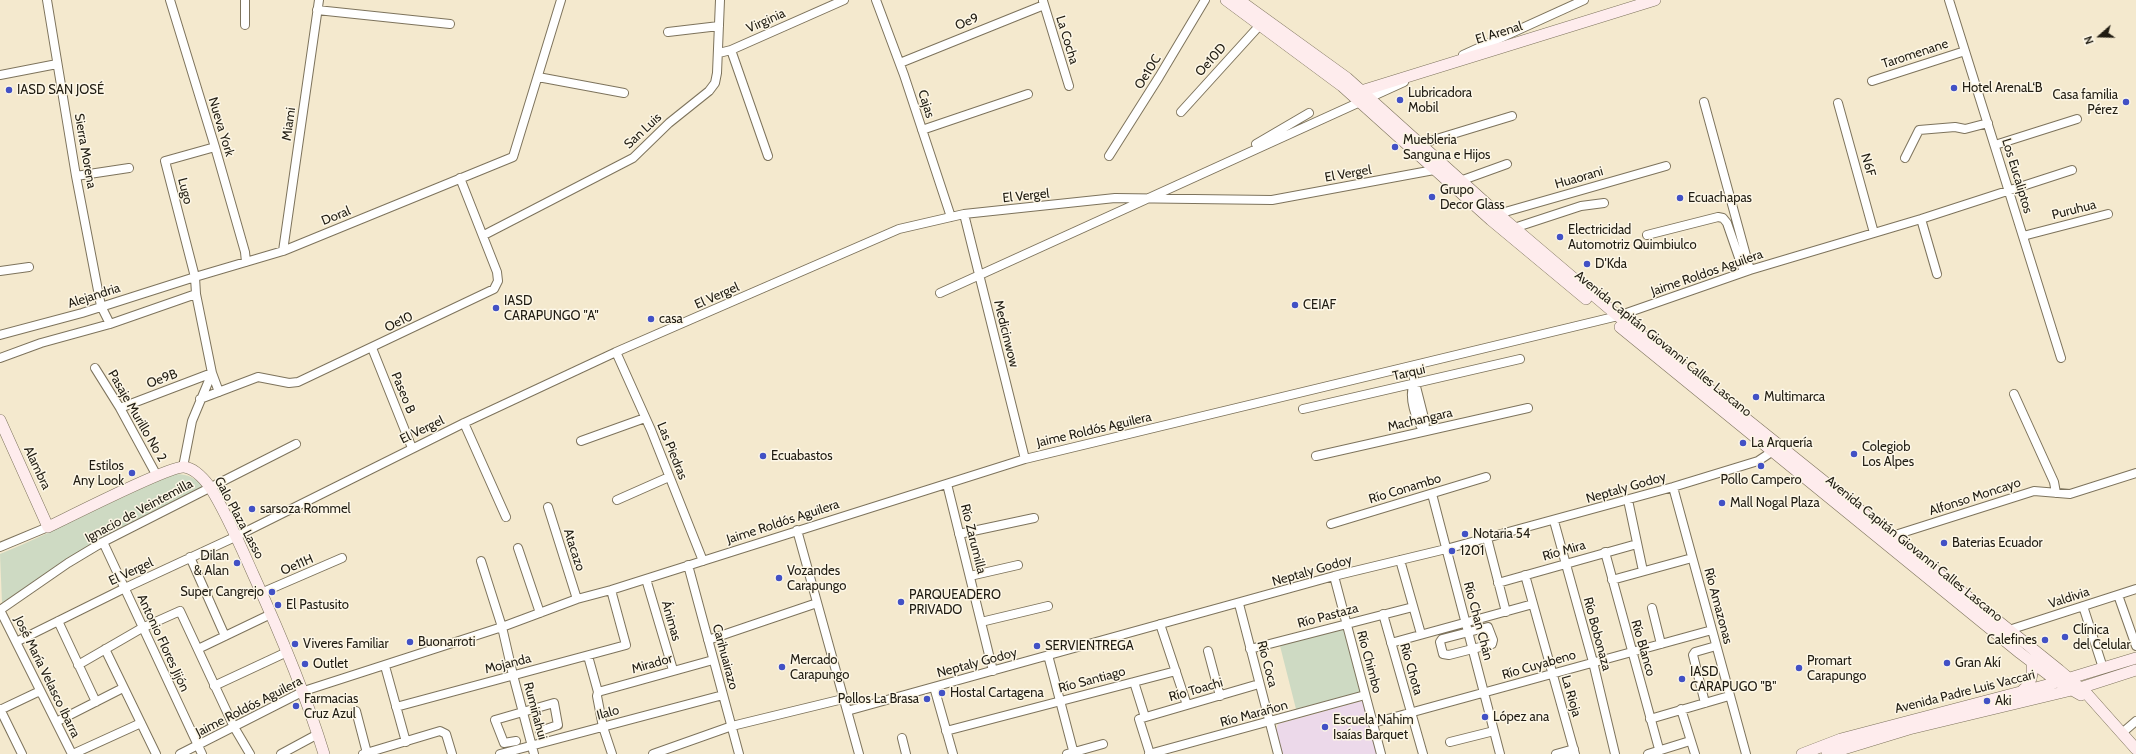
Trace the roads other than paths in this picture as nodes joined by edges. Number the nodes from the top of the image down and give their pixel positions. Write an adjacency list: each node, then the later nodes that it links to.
1 (47, 0): 26 (street, Sierra Morena)
2 (170, 0): 44 (street, Nueva York)
3 (245, 0): 18 (street)
4 (319, 0): 16 (street, Miami)
5 (561, 0): 28 (street, Doral)
6 (720, 0): 20 (street, San Luis)
7 (844, 0): 22 (street, Virginia)
8 (876, 0): 25 (street, Cajas)
9 (1205, 0): 46 (street, Oe10C)
10 (1226, 0): 19 (main road, Avenida Capitán Giovanni Calles Lascano)
11 (1239, 0): 31 (main road, Avenida Capitán Giovanni Calles Lascano)
12 (1584, 0): 76 (street)
13 (1655, 0): 31 (main road, El Arenal)
14 (1949, 0): 23 (street, Los Eucaliptos)
15 (1043, 2): 25 (street, Oe9); 30 (street, La Cocha)
16 (318, 10): 17 (street); 69 (street, Miami)
17 (450, 24)
18 (245, 25)
19 (1260, 25): 31 (main road, Avenida Capitán Giovanni Calles Lascano); 36 (street, Oe10D)
20 (719, 26): 21 (street); 24 (street, San Luis)
21 (668, 32)
22 (731, 50): 24 (street, Virginia); 45 (street)
23 (1965, 51): 29 (street, Taromenane); 40 (street, Los Eucaliptos)
24 (719, 53): 66 (street, San Luis)
25 (900, 62): 41 (street, Cajas)
26 (57, 64): 27 (street); 53 (street, Sierra Morena)
27 (0, 75)
28 (538, 77): 32 (street); 54 (street, Doral)
29 (1872, 81)
30 (1070, 86)
31 (1357, 92): 42 (main road, Avenida Capitán Giovanni Calles Lascano); 51 (main road, Avenida Capitán Giovanni Calles Lascano)
32 (624, 93)
33 (1028, 94): 41 (street)
34 (1704, 102): 73 (street)
35 (1838, 103): 65 (street, N6F)
36 (1181, 112)
37 (1309, 113): 57 (street)
38 (1512, 116): 42 (street)
39 (2077, 119): 43 (street)
40 (1988, 123): 43 (street, Los Eucaliptos); 47 (street)
41 (922, 130): 62 (street, Cajas)
42 (1420, 144): 55 (main road, Avenida Capitán Giovanni Calles Lascano)
43 (1994, 145): 56 (street, Los Eucaliptos)
44 (215, 148): 70 (street, Nueva York); 75 (street, Lugo)
45 (768, 156)
46 (1109, 156)
47 (1905, 158)
48 (1507, 164): 55 (street)
49 (1666, 166): 60 (street, Huaorani)
50 (129, 168): 53 (street)
51 (1434, 170): 57 (street, El Vergel); 79 (main road, Avenida Capitán Giovanni Calles Lascano)
52 (2072, 170): 56 (street, Jaime Roldos Aguilera)
53 (76, 176): 78 (street, Sierra Morena)
54 (460, 178): 66 (street, Oe10); 69 (street, Doral)
55 (1460, 181): 60 (main road, Avenida Capitán Giovanni Calles Lascano)
56 (2008, 191): 63 (street, Jaime Roldos Aguilera); 68 (street, Los Eucaliptos)
57 (1164, 198): 59 (street, El Vergel)
58 (1604, 203): 64 (street)
59 (964, 214): 62 (street, El Vergel); 106 (street, Medicinwow)
60 (1498, 214): 64 (main road, Avenida Capitán Giovanni Calles Lascano)
61 (2108, 214): 68 (street, Puruhua)
62 (951, 217): 83 (street, El Vergel)
63 (1921, 219): 65 (street, Jaime Roldos Aguilera); 74 (street)
64 (1514, 228): 79 (main road, Avenida Capitán Giovanni Calles Lascano)
65 (1874, 233): 73 (street, Jaime Roldos Aguilera)
66 (484, 235): 82 (street, Oe10)
67 (1647, 235): 73 (street)
68 (2022, 236): 85 (street, Los Eucaliptos)
69 (284, 251): 70 (street, Doral)
70 (246, 262): 75 (street, Doral)
71 (29, 267): 72 (street)
72 (0, 271)
73 (1747, 271): 79 (street, Jaime Roldos Aguilera)
74 (1937, 274)
75 (195, 277): 77 (street); 78 (street, Alejandria)
76 (940, 293)
77 (196, 294): 80 (street); 89 (street)
78 (101, 306): 80 (street, Sierra Morena); 81 (street, Alejandria)
79 (1614, 317): 87 (street, Jaime Roldos Aguilera); 104 (main road, Avenida Capitán Giovanni Calles Lascano)
80 (110, 324): 84 (street)
81 (0, 335)
82 (372, 348): 91 (street, Oe10); 103 (street, Paseo B)
83 (616, 352): 97 (street, Las Piedras); 99 (street, El Vergel)
84 (0, 358)
85 (2061, 358)
86 (1520, 359): 90 (street, Tarqui)
87 (1411, 367): 90 (street); 106 (street, Jaime Roldós Aguilera)
88 (95, 368): 94 (street, Pasaje Murillo No 2)
89 (212, 373): 91 (street); 93 (street); 94 (street, Oe9B)
90 (1414, 384): 96 (street, Tarqui); 100 (street)
91 (219, 392): 93 (street, Oe10)
92 (2014, 394): 115 (street)
93 (200, 399): 107 (street)
94 (120, 408): 109 (street, Pasaje Murillo No 2)
95 (1528, 408): 100 (street, Machangara)
96 (1303, 409)
97 (645, 418): 101 (street); 110 (street, Las Piedras)
98 (0, 420): 124 (main road, Alambra)
99 (464, 423): 103 (street, El Vergel); 120 (street)
100 (1424, 431): 105 (street, Machangara)
101 (581, 441)
102 (296, 444): 113 (street, Ignacio de Veintemilla)
103 (412, 448): 127 (street, El Vergel)
104 (1776, 449): 114 (street, Neptaly Godoy); 128 (main road, Avenida Capitán Giovanni Calles Lascano); 200 (main road, Avenida Capitán Giovanni Calles Lascano)
105 (1316, 456)
106 (1025, 459): 112 (street, Jaime Roldós Aguilera)
107 (183, 467): 109 (main road); 113 (main road, Galo Plaza Lasso)
108 (2136, 472): 115 (street, Alfonso Moncayo)
109 (157, 476): 124 (main road)
110 (669, 477): 117 (street); 141 (street, Las Piedras)
111 (1486, 477): 116 (street, Río Conambo)
112 (947, 484): 125 (street, Jaime Roldós Aguilera); 126 (street, Río Zarumilla)
113 (209, 487): 127 (main road, Galo Plaza Lasso); 130 (street, Ignacio de Veintemilla)
114 (1673, 487): 118 (street, Neptaly Godoy); 138 (street, Río Amazonas)
115 (2056, 493): 128 (street, Alfonso Moncayo)
116 (1432, 494): 123 (street, Río Conambo); 134 (street, Río Chan Chán)
117 (617, 500)
118 (1628, 500): 122 (street, Neptaly Godoy); 131 (street)
119 (548, 507): 157 (street, Atacazo)
120 (506, 517)
121 (1034, 518): 126 (street)
122 (1554, 521): 129 (street, Neptaly Godoy); 142 (street, Río Bobonaza)
123 (1330, 524)
124 (48, 527): 132 (street)
125 (797, 530): 141 (street, Jaime Roldós Aguilera); 158 (street)
126 (959, 534): 147 (street, Río Zarumilla)
127 (235, 536): 136 (street, El Vergel); 155 (main road, Galo Plaza Lasso)
128 (1892, 536): 178 (main road, Avenida Capitán Giovanni Calles Lascano)
129 (1487, 538): 134 (street, Neptaly Godoy); 151 (street)
130 (103, 542): 152 (street, Antonio Flores Jijón); 165 (street, Ignacio de Veintemilla)
131 (1637, 544): 135 (street, Río Mira); 145 (street)
132 (0, 547)
133 (518, 548): 168 (street)
134 (1446, 549): 139 (street, Neptaly Godoy); 172 (street, Río Chan Chán)
135 (1605, 552): 142 (street, Río Mira); 150 (street, Río Blanco)
136 (190, 557): 152 (street, El Vergel); 181 (street)
137 (342, 558): 155 (street, Oe11H)
138 (1692, 558): 145 (street); 177 (street, Río Amazonas)
139 (1400, 560): 148 (street, Neptaly Godoy); 163 (street)
140 (481, 561): 175 (street, Rumiñahui)
141 (703, 561): 143 (street, Jaime Roldós Aguilera)
142 (1565, 563): 146 (street, Río Mira); 199 (street, Río Bobonaza)
143 (688, 565): 149 (street, Jaime Roldós Aguilera); 182 (street, Carihuairazo)
144 (1018, 565): 147 (street)
145 (1643, 571): 150 (street)
146 (1525, 575): 151 (street, Río Mira); 160 (street, La Rioja)
147 (970, 576): 171 (street, Río Zarumilla)
148 (1334, 576): 159 (street, Neptaly Godoy); 173 (street, Río Chimbo)
149 (646, 579): 154 (street, Jaime Roldós Aguilera); 204 (street, Ánimas)
150 (1612, 580): 194 (street, Río Blanco)
151 (1498, 584): 166 (street)
152 (125, 588): 170 (street, El Vergel); 176 (street, Antonio Flores Jijón)
153 (2136, 589): 156 (street, Valdivia)
154 (611, 590): 157 (street, Jaime Roldós Aguilera); 196 (street, Mojanda)
155 (261, 593): 167 (main road, Galo Plaza Lasso)
156 (2118, 595): 162 (street, Valdivia); 187 (street)
157 (577, 599): 168 (street, Jaime Roldós Aguilera)
158 (817, 603): 182 (street); 227 (street)
159 (1239, 604): 174 (street, Neptaly Godoy); 190 (street, Río Coca)
160 (1533, 604): 166 (street); 208 (street, La Rioja)
161 (1048, 606): 171 (street)
162 (2083, 606): 178 (street, Valdivia); 203 (street)
163 (1413, 607): 169 (street, Río Pastaza); 180 (street)
164 (1652, 608): 185 (street)
165 (0, 610): 183 (street, José María Velasco Ibarra)
166 (1506, 612): 172 (street)
167 (271, 614): 181 (street); 193 (main road, Galo Plaza Lasso)
168 (540, 614): 175 (street, Jaime Roldós Aguilera)
169 (1383, 614): 173 (street, Río Pastaza); 184 (street, Río Chota)
170 (58, 621): 183 (street, El Vergel); 201 (street)
171 (981, 622): 205 (street, Río Zarumilla)
172 (1466, 622): 179 (street, Río Chan Chán); 180 (street)
173 (1346, 623): 190 (street, Río Pastaza); 224 (street, Río Chimbo)
174 (1160, 624): 195 (street, Neptaly Godoy); 207 (street)
175 (502, 627): 202 (street, Jaime Roldós Aguilera); 209 (street, Rumiñahui)
176 (142, 628): 188 (street); 189 (street); 260 (street, Antonio Flores Jijón)
177 (1712, 630): 185 (street, Río Cuyabeno); 186 (street, Río Amazonas)
178 (2009, 630): 210 (main road, Avenida Capitán Giovanni Calles Lascano)
179 (1468, 632): 191 (street, Río Chan Chán); 191 (street); 191 (street)
180 (1421, 634): 184 (street)
181 (225, 636): 189 (street)
182 (708, 640): 198 (street, Carihuairazo)
183 (16, 642): 218 (street, José María Velasco Ibarra)
184 (1391, 643): 238 (street, Río Chota)
185 (1661, 644): 194 (street, Río Cuyabeno)
186 (1716, 646): 226 (street, Río Amazonas); 230 (street)
187 (2136, 646)
188 (105, 649): 201 (street); 216 (street)
189 (198, 649): 214 (street)
190 (1250, 649): 213 (street, Río Coca)
191 (1473, 649): 222 (street, Río Chan Chán)
192 (1208, 651): 225 (street)
193 (287, 652): 214 (street); 219 (main road, Galo Plaza Lasso)
194 (1632, 652): 199 (street, Río Cuyabeno); 240 (street, Río Blanco)
195 (1048, 655): 205 (street, Neptaly Godoy); 228 (street)
196 (588, 656): 209 (street, Mojanda); 221 (street)
197 (2136, 658): 203 (main road, Avenida Padre Luis Vaccari)
198 (713, 660): 204 (street, Mirador); 223 (street, Carihuairazo)
199 (1593, 662): 208 (street, Río Cuyabeno); 290 (street, Río Bobonaza)
200 (2032, 662): 212 (main road, Avenida Capitán Giovanni Calles Lascano); 220 (main road)
201 (78, 666): 229 (street)
202 (385, 666): 219 (street, Jaime Roldós Aguilera); 232 (street)
203 (2103, 668): 210 (main road, Avenida Padre Luis Vaccari)
204 (673, 670): 221 (street, Mirador)
205 (993, 670): 215 (street, Neptaly Godoy)
206 (2136, 670): 217 (main road, Avenida Padre Luis Vaccari)
207 (1176, 671): 211 (street, Río Santiago); 231 (street)
208 (1552, 673): 222 (street, Río Cuyabeno); 264 (street, La Rioja)
209 (512, 675): 232 (street, Mojanda); 237 (street, Rumiñahui)
210 (2070, 679): 212 (main road, Avenida Padre Luis Vaccari); 217 (main road, Avenida Capitán Giovanni Calles Lascano)
211 (1134, 682): 228 (street, Río Santiago); 239 (street)
212 (2058, 682): 217 (main road, Avenida Capitán Giovanni Calles Lascano); 220 (main road, Avenida Padre Luis Vaccari)
213 (1260, 684): 225 (street, Río Toachi); 243 (street, Río Coca)
214 (214, 686): 247 (street)
215 (934, 687): 235 (street, Neptaly Godoy); 250 (street)
216 (123, 688): 229 (street); 244 (street)
217 (2076, 689): 252 (main road, Avenida Capitán Giovanni Calles Lascano); 295 (main road, Avenida Padre Luis Vaccari)
218 (40, 691): 234 (street); 242 (street, José María Velasco Ibarra)
219 (304, 691): 247 (street, Jaime Roldós Aguilera); 253 (main road, Galo Plaza Lasso)
220 (2022, 691): 294 (main road, Avenida Padre Luis Vaccari)
221 (598, 692): 248 (street)
222 (1484, 693): 238 (street, Río Cuyabeno); 251 (street, Río Chan Chán)
223 (723, 695): 246 (street, Carihuairazo); 248 (street, Ilalo)
224 (1365, 695): 243 (street, Río Marañon); 245 (street, Río Chimbo)
225 (1220, 696): 231 (street, Río Toachi)
226 (1729, 696): 230 (street); 293 (street, Río Amazonas)
227 (843, 699): 235 (street); 246 (street)
228 (1060, 701): 250 (street, Río Santiago); 266 (street)
229 (96, 702): 242 (street)
230 (1705, 703): 233 (street)
231 (1187, 705): 239 (street, Río Toachi)
232 (396, 707): 257 (street)
233 (1681, 709): 240 (street); 256 (street)
234 (0, 710): 267 (street)
235 (847, 711): 281 (street)
236 (356, 712): 265 (street)
237 (523, 713): 249 (street); 255 (street); 261 (street, Rumiñahui)
238 (1411, 713): 245 (street, Río Cuyabeno); 287 (street, Río Chota)
239 (1142, 718): 284 (street)
240 (1650, 719): 262 (street, Río Blanco)
241 (2136, 721): 252 (street)
242 (56, 722): 268 (street, José María Velasco Ibarra)
243 (1270, 722): 284 (street, Río Marañon); 285 (street, Río Coca)
244 (141, 723): 268 (street); 269 (street)
245 (1373, 723): 286 (street, Río Chimbo)
246 (732, 726): 279 (street); 280 (street, Carihuairazo)
247 (234, 727): 260 (street, Jaime Roldós Aguilera); 272 (street)
248 (603, 727): 261 (street, Ilalo); 278 (street)
249 (540, 731)
250 (946, 731): 283 (street)
251 (1494, 731): 258 (street); 288 (street, Río Chan Chán)
252 (2122, 733): 263 (main road, Avenida Capitán Giovanni Calles Lascano)
253 (318, 734): 273 (street); 274 (main road, Galo Plaza Lasso)
254 (902, 738): 282 (street)
255 (516, 741)
256 (1690, 741): 262 (street); 292 (street)
257 (406, 742): 265 (street); 275 (street)
258 (1450, 742)
259 (1102, 744): 266 (street)
260 (198, 746): 270 (street, Jaime Roldós Aguilera); 271 (street, Antonio Flores Jijón)
261 (532, 746): 276 (street, Ilalo); 277 (street, Rumiñahui)
262 (1659, 749): 291 (street)
263 (2136, 749)
264 (1574, 752): 289 (street)
265 (365, 753)
266 (1071, 753)
267 (22, 754)
268 (72, 754)
269 (156, 754)
270 (180, 754)
271 (202, 754)
272 (250, 754)
273 (281, 754)
274 (324, 754)
275 (452, 754)
276 (500, 754)
277 (534, 754)
278 (612, 754)
279 (653, 754)
280 (740, 754)
281 (859, 754)
282 (906, 754)
283 (953, 754)
284 (1149, 754)
285 (1278, 754)
286 (1381, 754)
287 (1423, 754)
288 (1500, 754)
289 (1556, 754)
290 (1615, 754)
291 (1648, 754)
292 (1695, 754)
293 (1746, 754)
294 (1802, 754)
295 (1827, 754)

